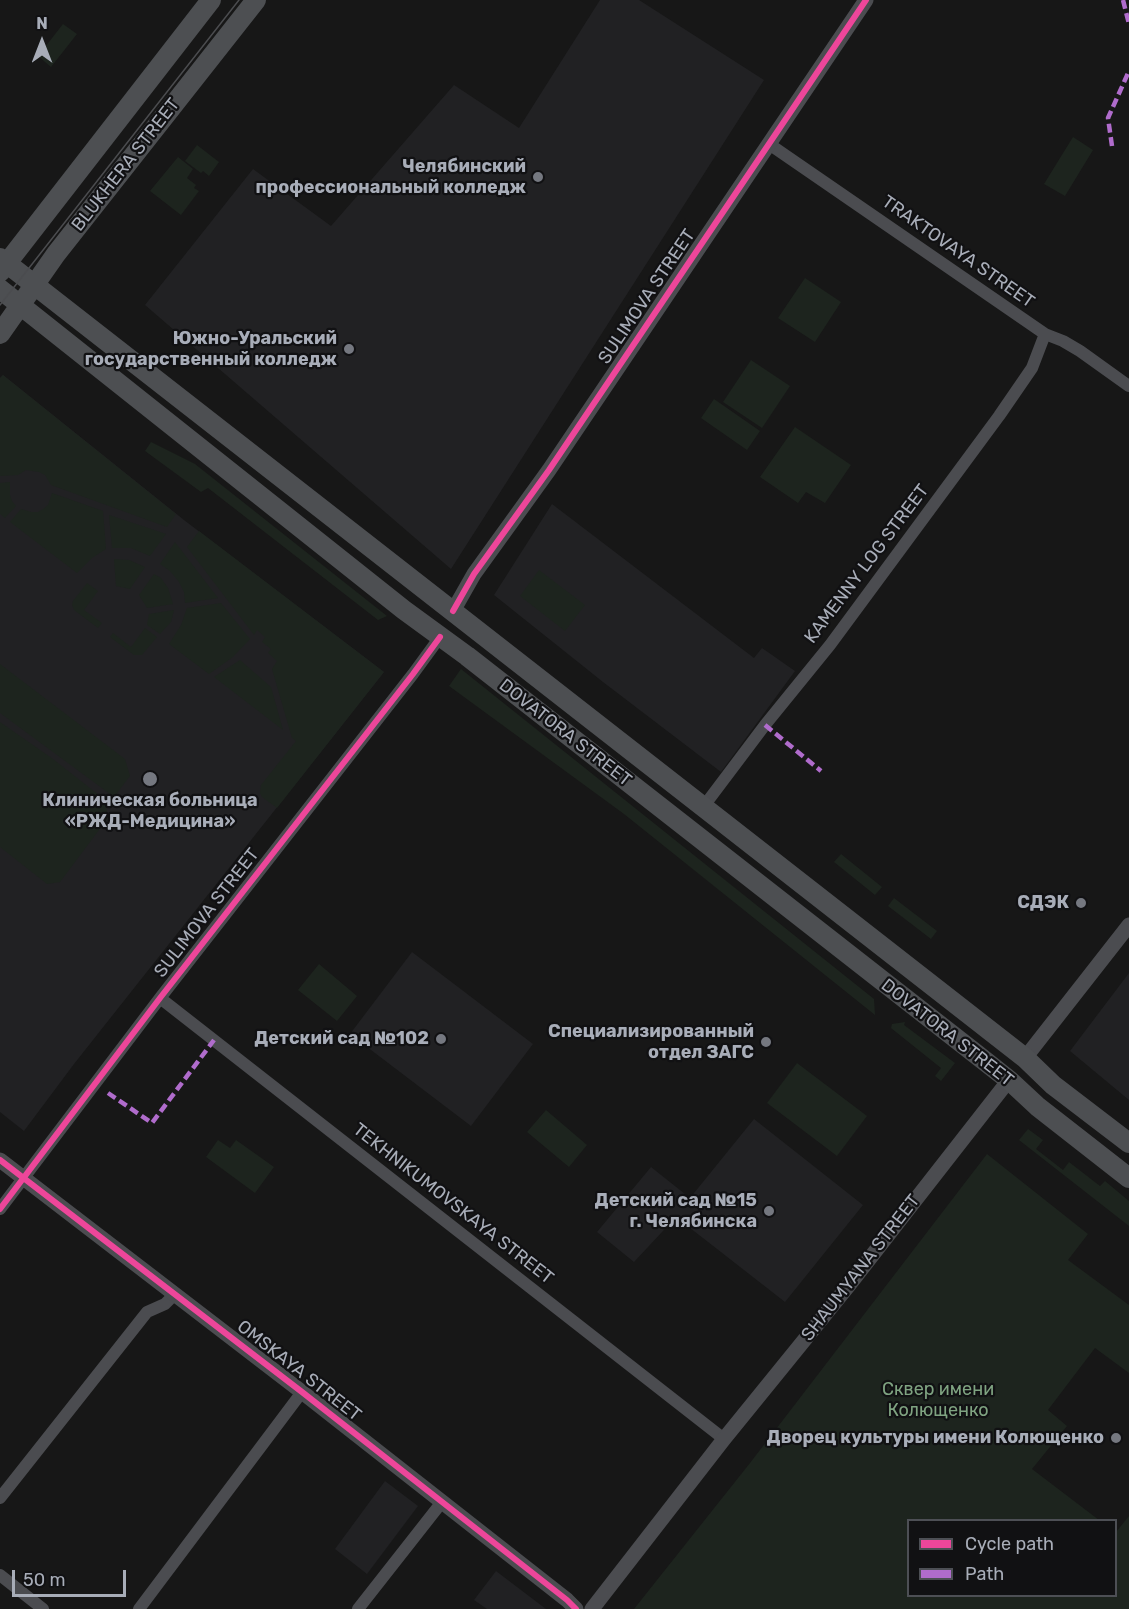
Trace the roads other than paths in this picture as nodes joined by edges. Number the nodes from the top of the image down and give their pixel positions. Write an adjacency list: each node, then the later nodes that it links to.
1 (211, 0): 5 (main road, BLUKHERA STREET)
2 (256, 0): 6 (main road, BLUKHERA STREET)
3 (866, 0): 4 (street, SULIMOVA STREET)
4 (769, 144): 10 (street, TRAKTOVAYA STREET); 12 (street, SULIMOVA STREET)
5 (2, 264): 6 (main road, DOVATORA STREET)
6 (35, 285): 8 (main road, BLUKHERA STREET); 12 (main road, DOVATORA STREET)
7 (0, 289): 8 (main road, DOVATORA STREET)
8 (21, 305): 9 (main road, BLUKHERA STREET); 13 (main road, DOVATORA STREET)
9 (0, 334)
10 (1045, 334): 11 (street, TRAKTOVAYA STREET); 14 (street, KAMENNY LOG STREET)
11 (1129, 386)
12 (453, 610): 13 (main road, SULIMOVA STREET); 14 (main road, DOVATORA STREET)
13 (440, 637): 16 (street, SULIMOVA STREET); 18 (main road, DOVATORA STREET)
14 (704, 806): 17 (main road, DOVATORA STREET)
15 (1129, 925): 17 (street, SHAUMYANA STREET)
16 (160, 998): 21 (street, SULIMOVA STREET); 26 (street, TEKHNIKUMOVSKAYA STREET)
17 (1025, 1058): 18 (main road, SHAUMYANA STREET); 19 (main road, DOVATORA STREET)
18 (1009, 1080): 22 (main road, DOVATORA STREET); 26 (street, SHAUMYANA STREET)
19 (1129, 1143)
20 (0, 1160): 21 (street, OMSKAYA STREET)
21 (23, 1178): 23 (street, SULIMOVA STREET); 24 (street, OMSKAYA STREET)
22 (1129, 1178)
23 (0, 1209)
24 (175, 1294): 25 (street, OMSKAYA STREET); 27 (street)
25 (302, 1392): 28 (street, OMSKAYA STREET); 31 (street)
26 (724, 1439): 34 (street, SHAUMYANA STREET)
27 (0, 1498)
28 (442, 1502): 32 (street); 33 (street, OMSKAYA STREET)
29 (0, 1575): 30 (street)
30 (43, 1609)
31 (139, 1609)
32 (358, 1609)
33 (576, 1609)
34 (592, 1609)

